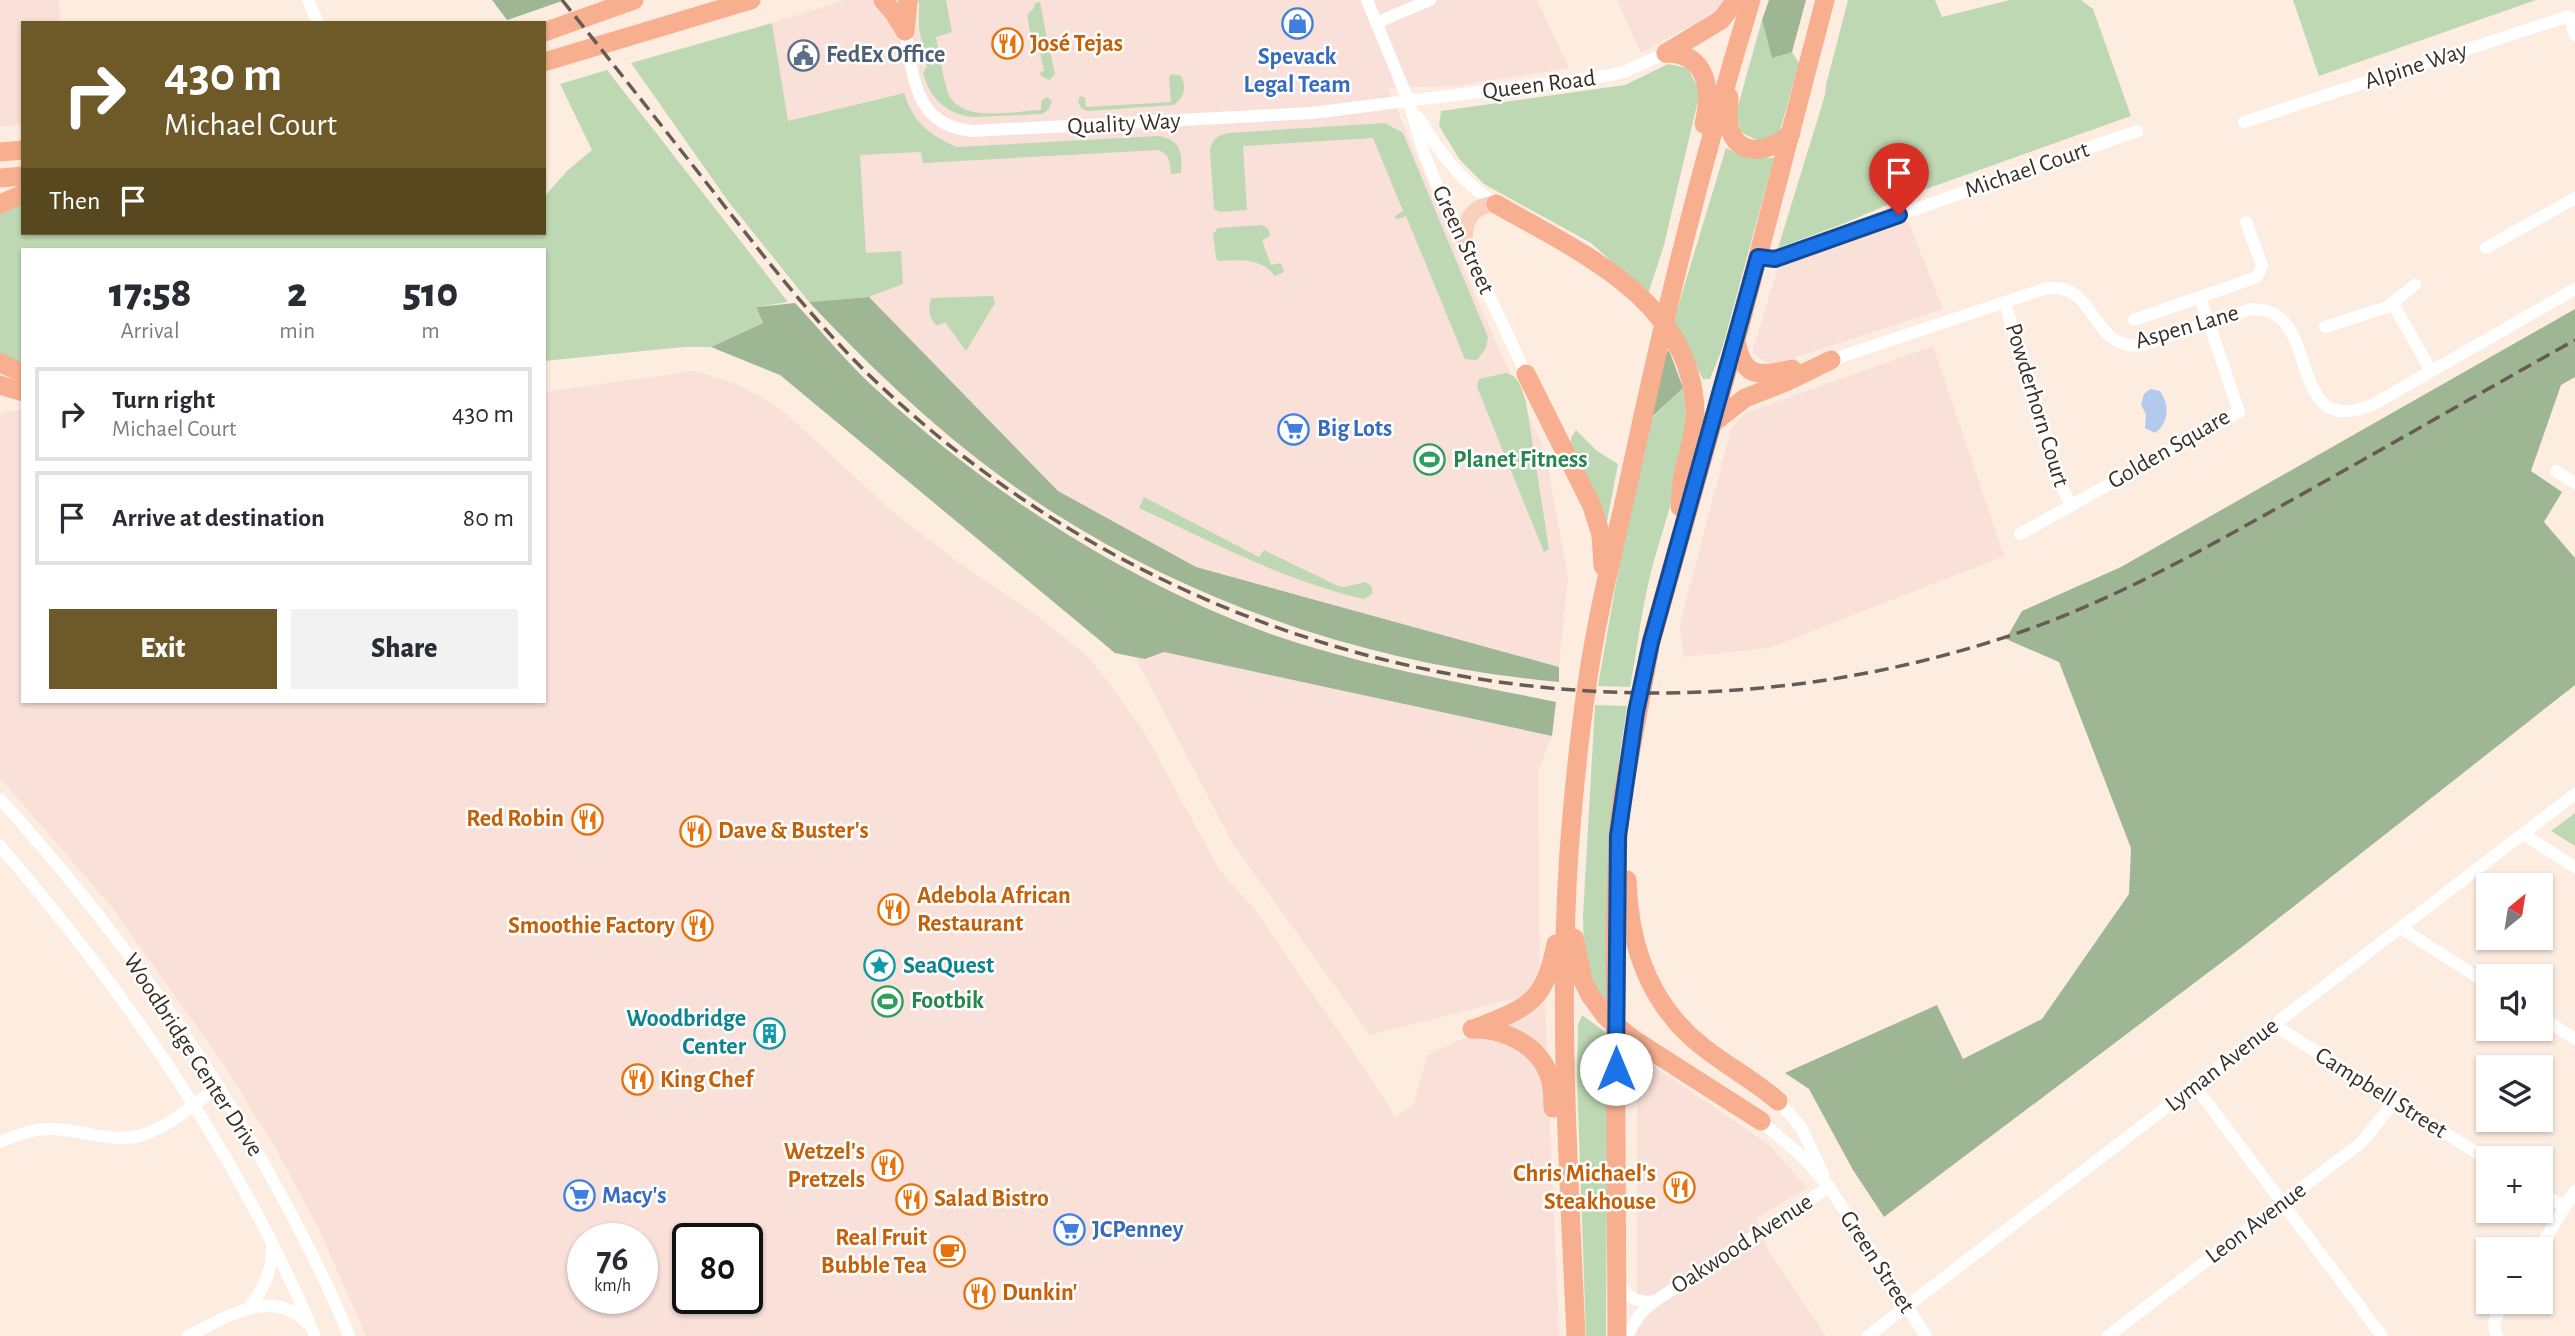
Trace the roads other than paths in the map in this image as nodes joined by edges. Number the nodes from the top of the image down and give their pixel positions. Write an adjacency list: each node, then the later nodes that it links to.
1 (308, 0): 11 (street)
2 (634, 0): 13 (highway)
3 (751, 0): 17 (highway)
4 (883, 0): 14 (highway)
5 (908, 0): 14 (highway)
6 (1367, 0): 12 (street, Green Street)
7 (1430, 0): 12 (street)
8 (1736, 0): 16 (highway)
9 (1751, 0): 18 (highway)
10 (1825, 0): 22 (highway)
11 (317, 21)
12 (1376, 23): 19 (street, Green Street)
13 (546, 31)
14 (905, 32): 19 (street, Quality Way)
15 (2575, 35): 20 (street, Alpine Way)
16 (1666, 53): 19 (street, Queen Road); 29 (highway)
17 (546, 61)
18 (1732, 61): 22 (highway); 29 (highway)
19 (1409, 102): 31 (street, Green Street); 33 (street, Green Street)
20 (2244, 122)
21 (2137, 131): 35 (street, Michael Court)
22 (1791, 133): 35 (highway)
23 (21, 150): 24 (highway)
24 (0, 152)
25 (21, 176): 26 (highway)
26 (0, 178)
27 (21, 195): 30 (highway)
28 (2575, 198): 34 (street)
29 (1694, 199): 58 (highway)
30 (0, 204)
31 (1496, 204): 33 (main road); 57 (highway)
32 (2246, 222): 38 (street)
33 (1465, 248): 49 (street, Green Street)
34 (2486, 248)
35 (1758, 257): 44 (highway)
36 (2415, 285): 40 (street)
37 (2575, 289): 47 (street, Aspen Lane)
38 (2200, 297): 41 (street); 42 (street)
39 (2005, 303): 42 (street, Aspen Lane); 45 (street, Aspen Lane); 55 (street, Powderhorn Court)
40 (2393, 304): 43 (street); 47 (street)
41 (2134, 320)
42 (2208, 323): 47 (street, Aspen Lane); 55 (street, Golden Square)
43 (2325, 327)
44 (1736, 341): 45 (highway); 52 (highway)
45 (1831, 360): 52 (highway)
46 (0, 363): 48 (highway)
47 (2431, 371)
48 (21, 372)
49 (1526, 374): 58 (highway)
50 (0, 385): 51 (highway)
51 (21, 391)
52 (1713, 423): 57 (highway)
53 (2556, 471): 54 (street)
54 (2575, 483)
55 (2071, 506): 56 (street, Golden Square)
56 (2020, 534)
57 (1677, 550): 59 (highway)
58 (1599, 615): 65 (highway)
59 (1632, 736): 73 (highway); 87 (highway)
60 (2575, 794): 62 (street, Lyman Avenue)
61 (0, 799): 71 (street, Woodbridge Center Drive)
62 (2523, 834): 64 (street); 66 (street, Lyman Avenue)
63 (0, 846): 75 (street, Woodbridge Center Drive)
64 (2575, 867)
65 (1567, 892): 76 (highway); 81 (highway); 81 (highway)
66 (2401, 928): 67 (street); 68 (street, Lyman Avenue)
67 (2476, 976)
68 (2274, 1025): 72 (street, Lyman Avenue); 74 (street, Campbell Street)
69 (2553, 1025): 70 (street)
70 (2575, 1039)
71 (219, 1086): 75 (street); 94 (street, Woodbridge Center Drive)
72 (2195, 1086): 83 (street); 89 (street, Lyman Avenue)
73 (1778, 1101): 79 (street, Green Street)
74 (2394, 1102): 78 (street, Campbell Street); 83 (street, Leon Avenue)
75 (192, 1105): 77 (street); 86 (street, Woodbridge Center Drive)
76 (1761, 1121): 79 (street, Green Street)
77 (0, 1142)
78 (2476, 1153)
79 (1829, 1188): 88 (street, Oakwood Avenue); 89 (street, Green Street)
80 (2575, 1191): 84 (street)
81 (1570, 1200): 95 (highway)
82 (2553, 1200): 84 (street)
83 (2282, 1203): 100 (street, Leon Avenue); 101 (street)
84 (2565, 1208): 85 (street)
85 (2547, 1237)
86 (272, 1244): 90 (street); 92 (street, Woodbridge Center Drive)
87 (1617, 1277): 88 (street, Oakwood Avenue); 96 (highway)
88 (1655, 1301): 97 (street, Oakwood Avenue)
89 (1906, 1307): 98 (street, Lyman Avenue); 99 (street, Green Street)
90 (247, 1308): 92 (street); 93 (street)
91 (2498, 1314): 102 (street)
92 (314, 1334)
93 (188, 1336)
94 (349, 1336)
95 (1576, 1336)
96 (1617, 1336)
97 (1626, 1336)
98 (1868, 1336)
99 (1926, 1336)
100 (2108, 1336)
101 (2382, 1336)
102 (2497, 1336)

